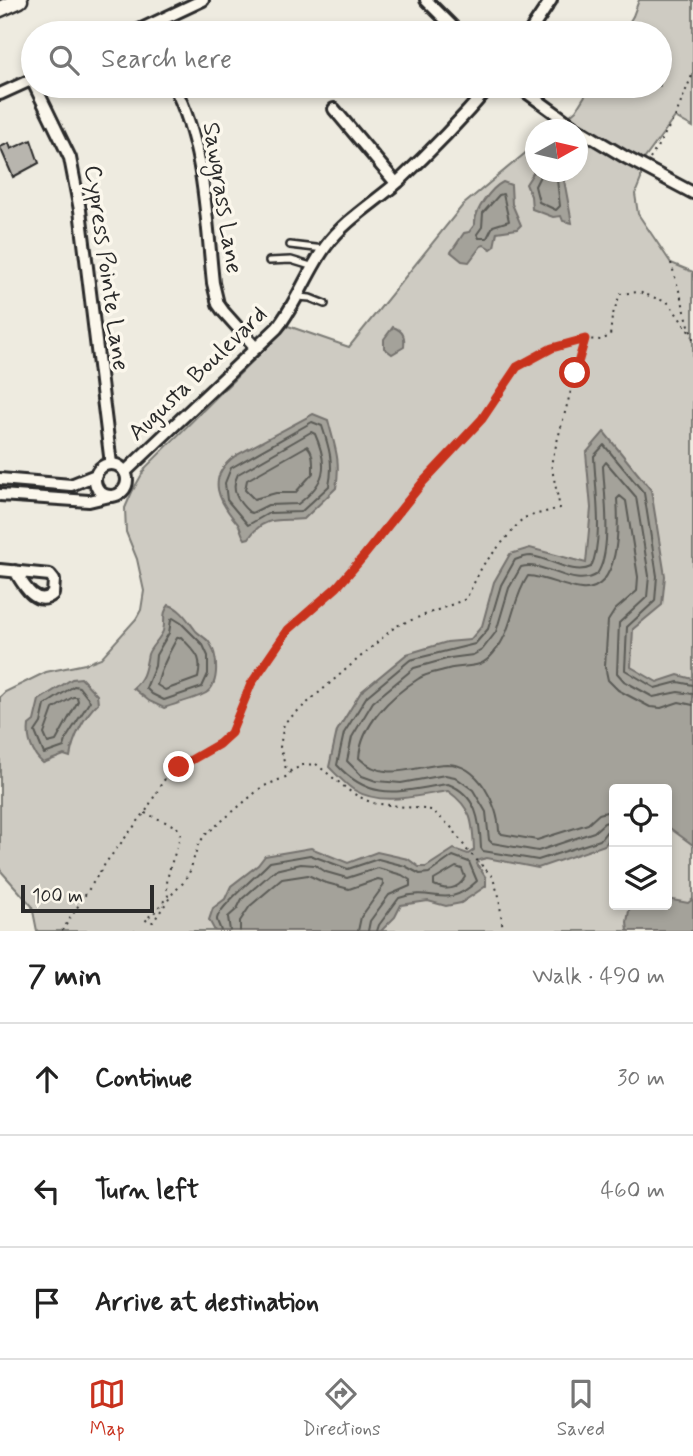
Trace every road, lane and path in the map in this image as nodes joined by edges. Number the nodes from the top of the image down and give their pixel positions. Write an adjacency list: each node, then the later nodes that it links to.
1 (20, 0): 5 (street)
2 (203, 0): 6 (street)
3 (426, 0): 7 (street)
4 (551, 0): 8 (street)
5 (0, 9)
6 (164, 21)
7 (447, 21)
8 (537, 21)
9 (693, 73): 17 (path)
10 (21, 86): 11 (street)
11 (0, 94)
12 (41, 98): 30 (street, Cypress Pointe Lane)
13 (179, 98): 29 (street, Sawgrass Lane)
14 (480, 98): 18 (street, Augusta Boulevard)
15 (534, 98): 17 (street)
16 (334, 109): 18 (street)
17 (646, 166): 19 (street)
18 (396, 183): 21 (street, Augusta Boulevard)
19 (693, 193)
20 (290, 245): 21 (lane)
21 (324, 249): 24 (street, Augusta Boulevard)
22 (269, 261): 24 (lane)
23 (671, 263): 27 (path)
24 (314, 267): 25 (street, Augusta Boulevard)
25 (298, 297): 26 (lane); 29 (street, Augusta Boulevard)
26 (325, 304)
27 (692, 337): 28 (path)
28 (585, 339): 38 (path); 39 (path)
29 (256, 348): 31 (street, Augusta Boulevard)
30 (111, 464): 31 (street); 32 (street)
31 (125, 472): 35 (street)
32 (96, 475): 33 (street); 35 (street)
33 (0, 480)
34 (0, 495): 35 (street)
35 (110, 496)
36 (0, 570): 37 (street)
37 (15, 571)
38 (291, 771): 39 (path); 41 (path)
39 (145, 813): 40 (path)
40 (62, 931)
41 (503, 931)

